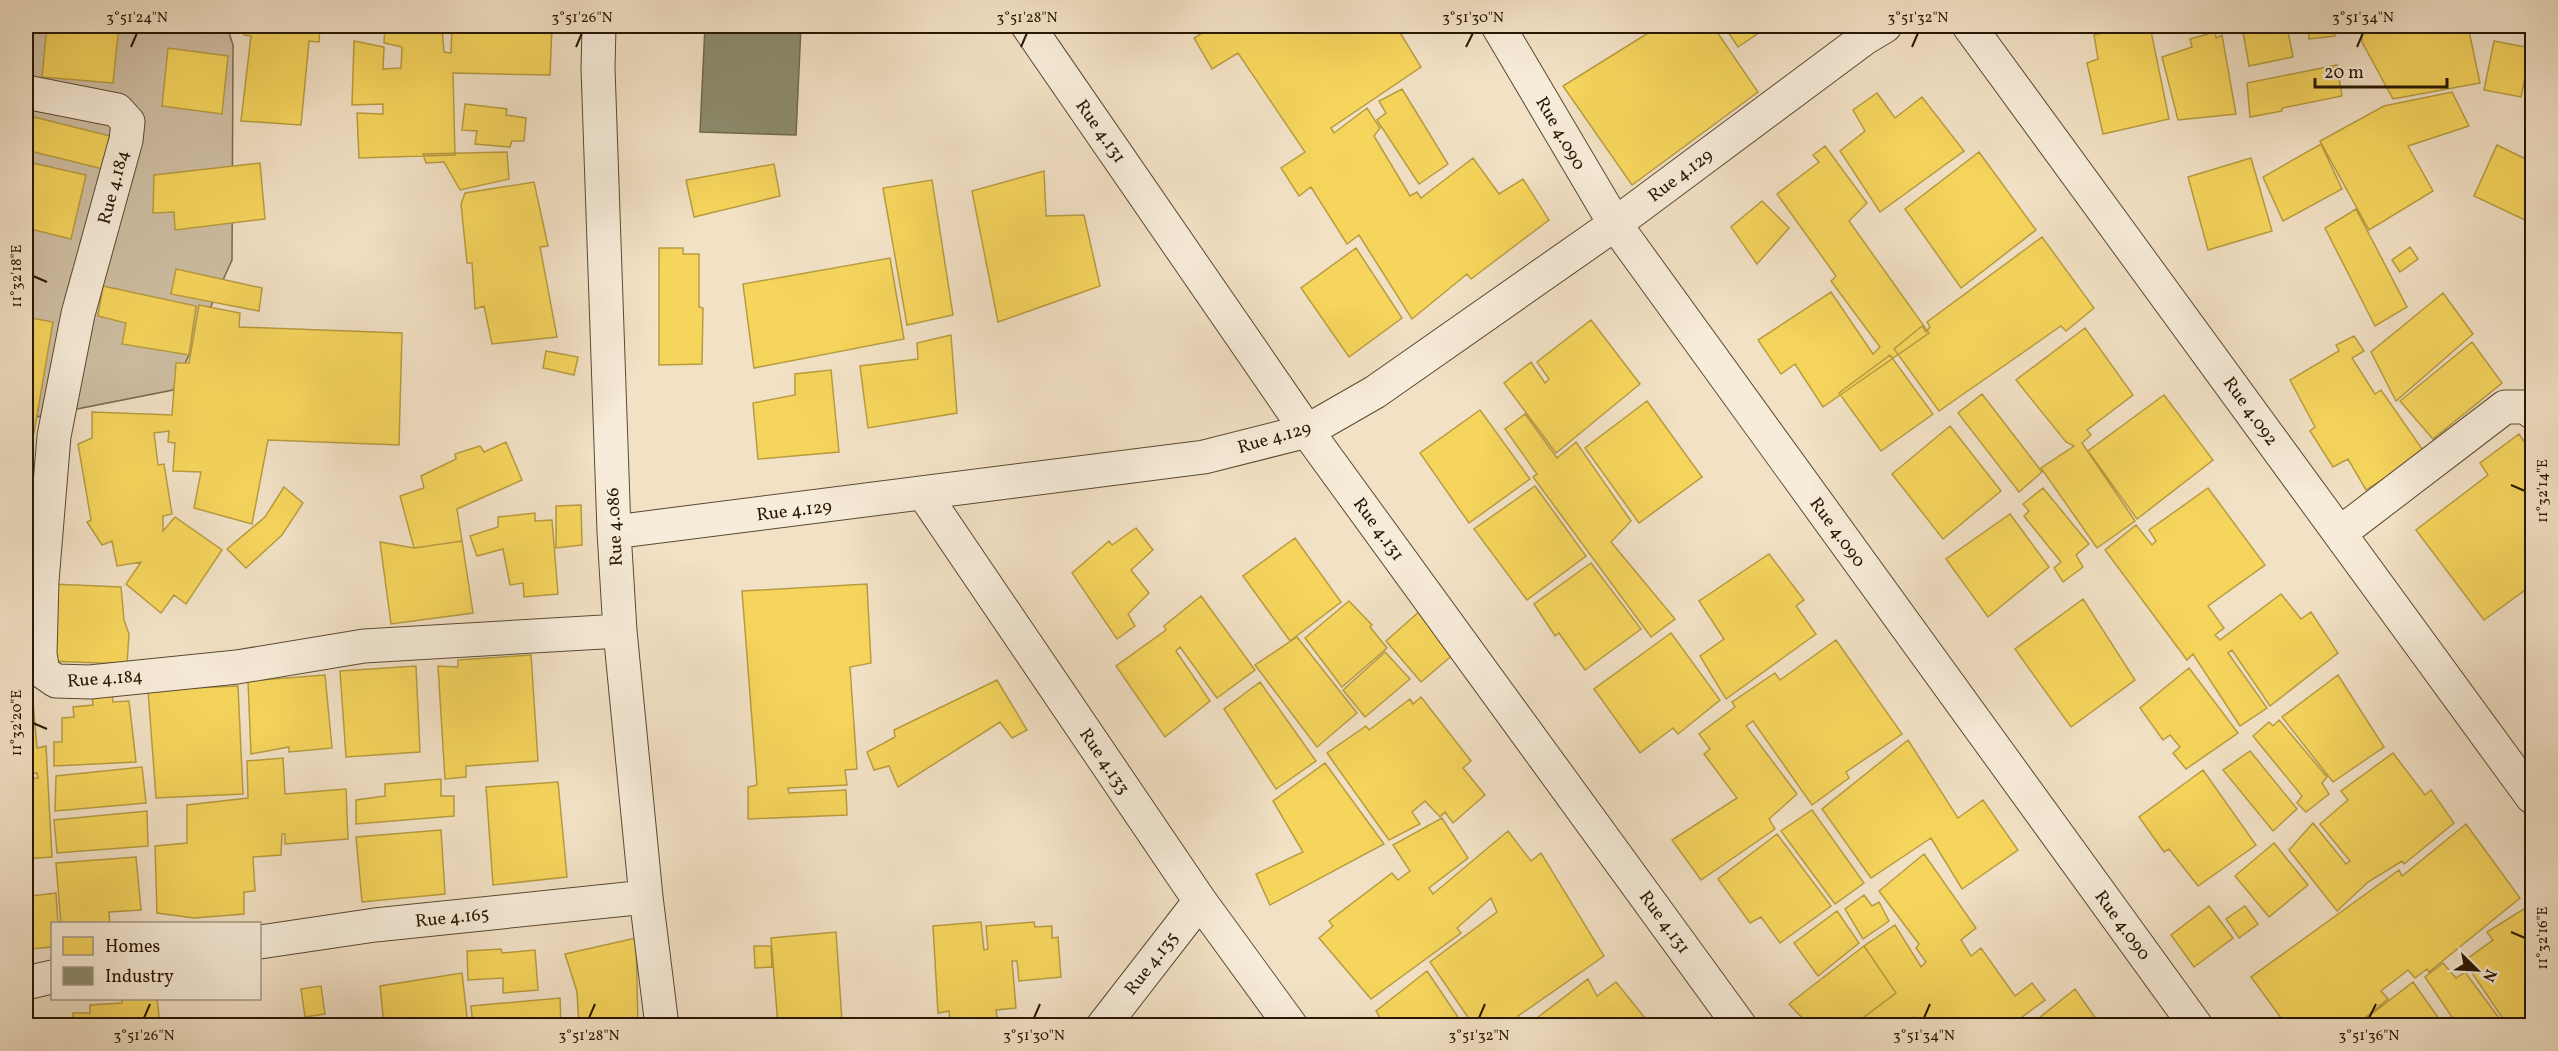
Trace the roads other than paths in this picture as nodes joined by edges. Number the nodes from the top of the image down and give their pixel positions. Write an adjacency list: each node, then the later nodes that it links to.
1 (599, 26): 11 (street, Rue 4.086)
2 (1028, 26): 9 (street, Rue 4.131)
3 (1498, 26): 7 (street, Rue 4.090)
4 (1885, 26): 7 (street, Rue 4.129)
5 (1969, 26): 12 (street, Rue 4.092)
6 (26, 92): 13 (street, Rue 4.184)
7 (1615, 224): 9 (street, Rue 4.129); 24 (street, Rue 4.090)
8 (2532, 412): 12 (street)
9 (1307, 431): 10 (street, Rue 4.129); 23 (street, Rue 4.131)
10 (924, 494): 11 (street, Rue 4.129); 16 (street, Rue 4.133)
11 (614, 532): 13 (street, Rue 4.086)
12 (2340, 533): 14 (street, Rue 4.092)
13 (620, 631): 15 (street, Rue 4.086)
14 (2532, 797)
15 (646, 897): 17 (street, Rue 4.165); 20 (street, Rue 4.086)
16 (1200, 901): 21 (street, Rue 4.135); 22 (street, Rue 4.133)
17 (261, 942)
18 (51, 976): 19 (street)
19 (26, 983)
20 (662, 1026)
21 (1103, 1026)
22 (1291, 1026)
23 (1740, 1026)
24 (2196, 1026)

